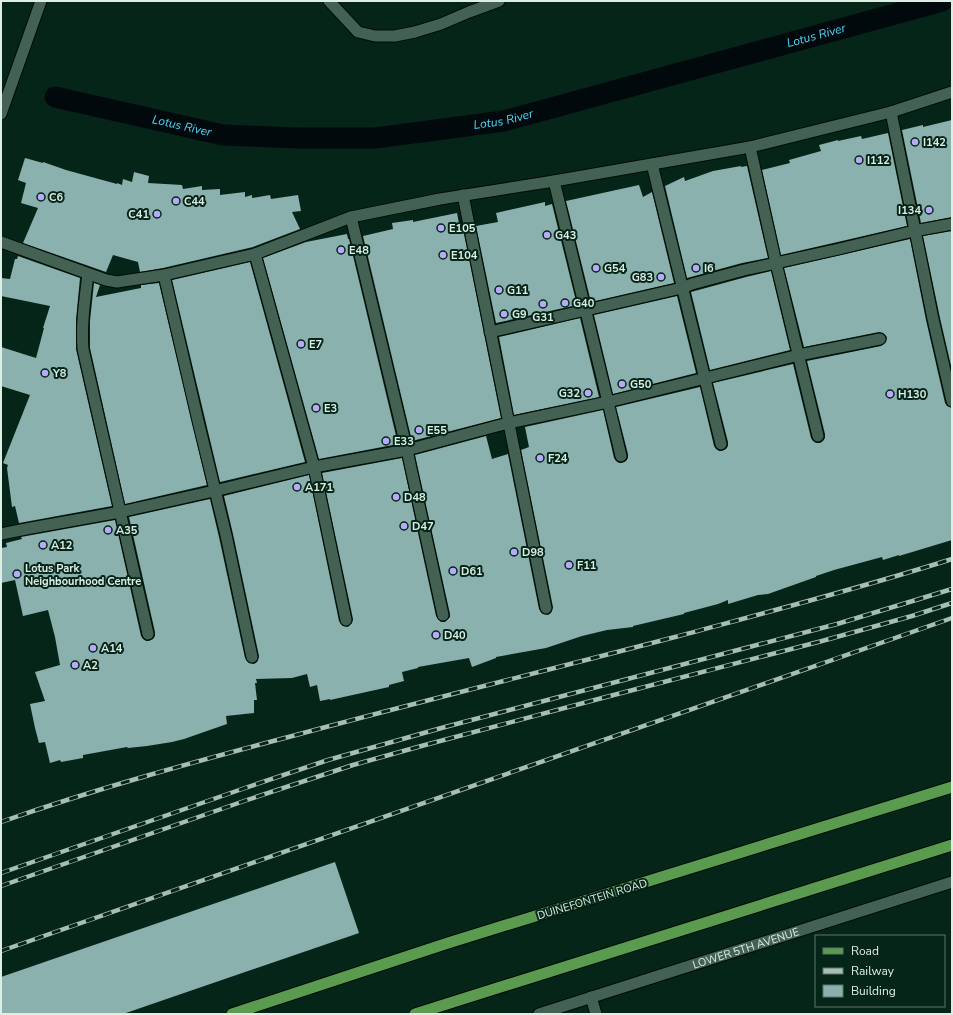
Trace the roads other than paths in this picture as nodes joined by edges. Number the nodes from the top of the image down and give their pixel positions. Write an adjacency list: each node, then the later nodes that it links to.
1 (41, 1): 6 (street)
2 (329, 1): 3 (street)
3 (499, 1)
4 (952, 92): 5 (street)
5 (891, 112): 7 (street); 13 (street)
6 (1, 114)
7 (750, 147): 8 (street); 16 (street)
8 (652, 164): 9 (street); 19 (street)
9 (554, 181): 10 (street); 20 (street)
10 (463, 195): 11 (street); 21 (street)
11 (350, 217): 15 (street); 30 (street)
12 (952, 224): 13 (street)
13 (914, 230): 16 (street); 25 (street)
14 (1, 242): 17 (street)
15 (255, 254): 18 (street); 32 (street)
16 (776, 263): 19 (street); 23 (street)
17 (88, 274): 18 (street); 34 (street)
18 (164, 275): 33 (street)
19 (682, 288): 20 (street); 24 (street)
20 (586, 310): 21 (street); 26 (street)
21 (490, 332): 27 (street)
22 (880, 339): 23 (street)
23 (799, 355): 24 (street); 28 (street)
24 (704, 378): 26 (street); 29 (street)
25 (952, 401)
26 (608, 402): 27 (street); 31 (street)
27 (508, 423): 30 (street); 36 (street)
28 (818, 436)
29 (721, 444)
30 (407, 450): 32 (street); 37 (street)
31 (620, 456)
32 (314, 467): 33 (street); 38 (street)
33 (214, 491): 34 (street); 40 (street)
34 (120, 512): 35 (street); 39 (street)
35 (1, 534)
36 (546, 608)
37 (443, 615)
38 (346, 620)
39 (148, 634)
40 (252, 657)
41 (952, 787): 45 (main road, DUINEFONTEIN ROAD)
42 (952, 845): 46 (main road)
43 (952, 882): 44 (street, LOWER 5TH AVENUE)
44 (591, 997): 47 (street, LOWER 5TH AVENUE); 48 (street)
45 (232, 1014)
46 (415, 1014)
47 (539, 1014)
48 (596, 1014)

